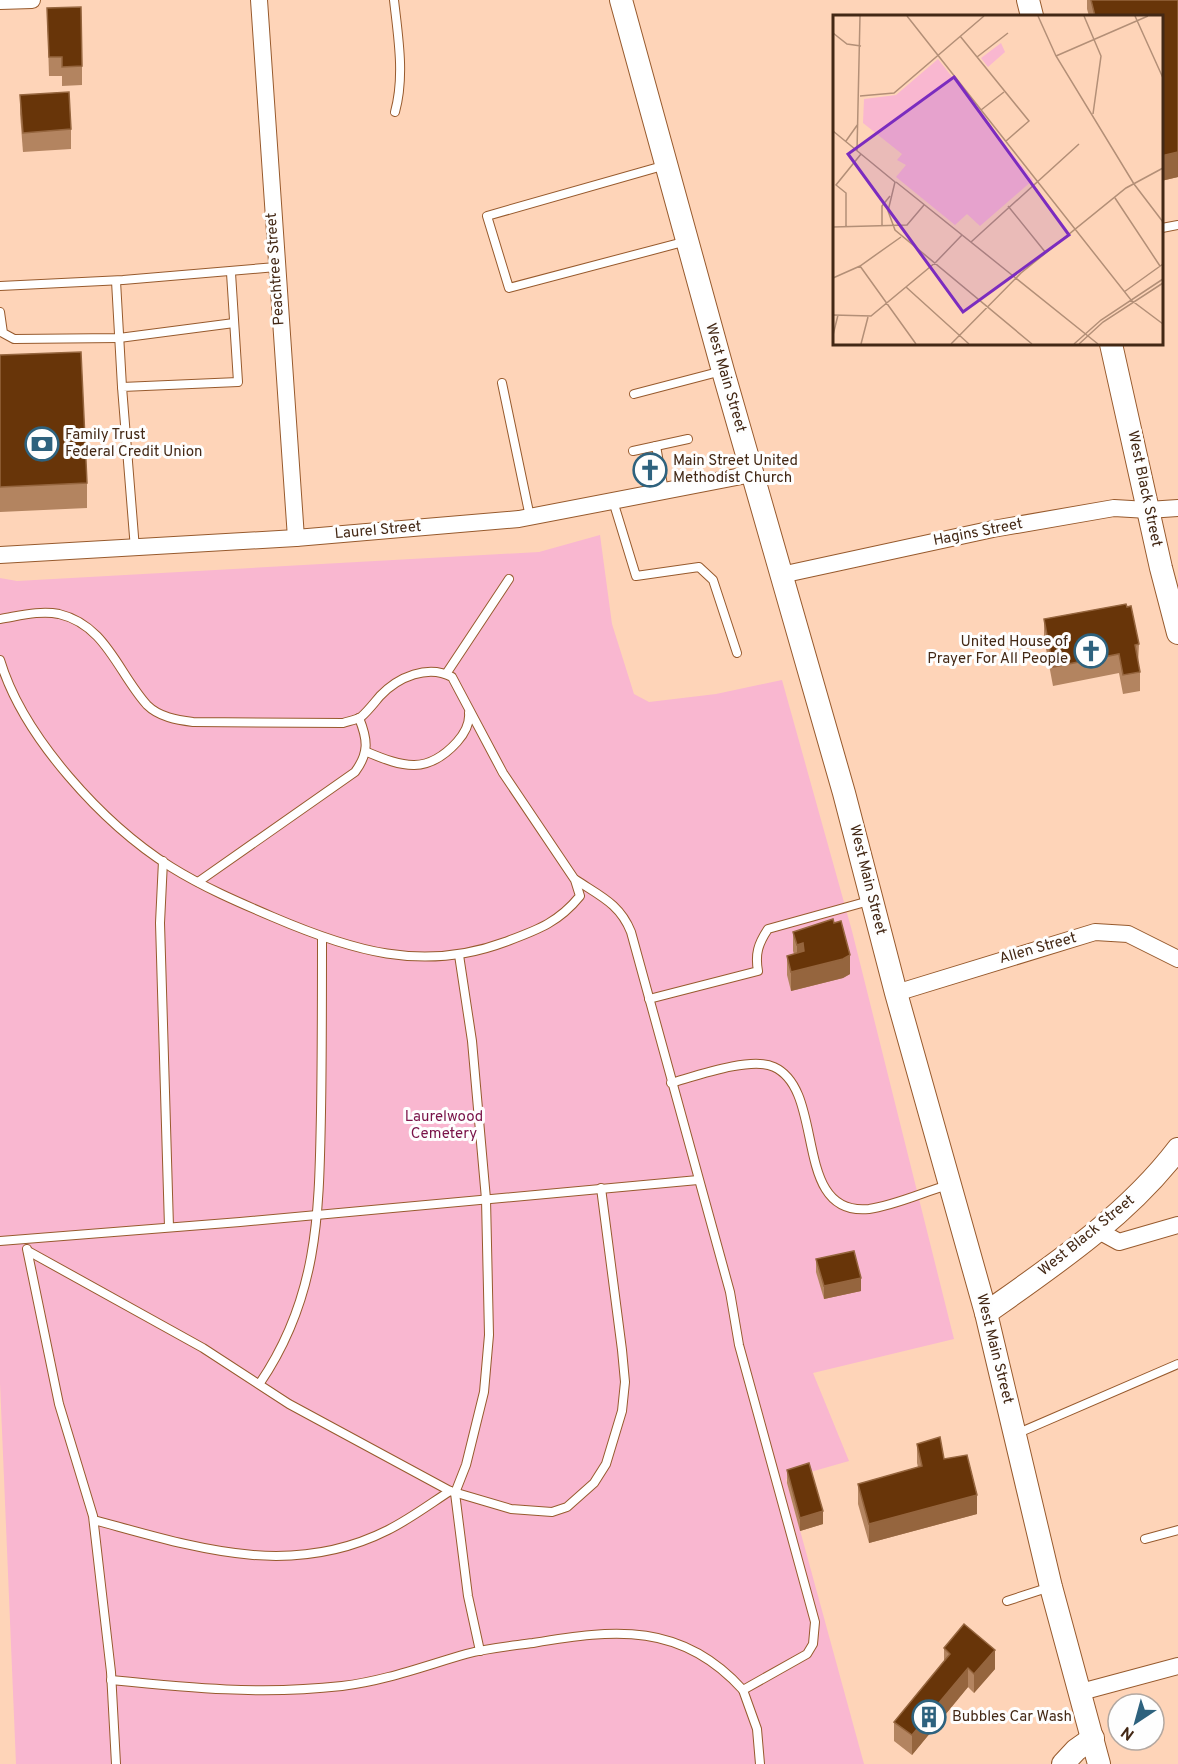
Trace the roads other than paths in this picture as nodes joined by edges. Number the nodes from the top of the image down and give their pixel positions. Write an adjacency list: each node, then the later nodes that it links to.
1 (32, 0): 6 (street)
2 (260, 0): 13 (street, Peachtree Street)
3 (394, 0): 8 (lane)
4 (621, 0): 9 (street, West Main Street)
5 (1028, 0): 7 (street)
6 (0, 1)
7 (1032, 15)
8 (395, 112)
9 (666, 165): 12 (street, West Main Street); 12 (lane)
10 (1178, 225): 11 (lane)
11 (1163, 228)
12 (687, 241): 21 (street, West Main Street)
13 (276, 267): 14 (lane); 34 (street, Peachtree Street)
14 (231, 273): 15 (lane); 18 (lane)
15 (116, 280): 16 (lane); 19 (lane)
16 (0, 286)
17 (0, 312): 19 (lane)
18 (234, 323): 19 (lane); 23 (lane)
19 (119, 338): 23 (lane)
20 (1111, 345): 32 (street, West Black Street)
21 (723, 371): 24 (lane); 28 (street, West Main Street)
22 (502, 383): 33 (lane)
23 (122, 387): 35 (lane)
24 (634, 394)
25 (688, 440): 26 (lane)
26 (656, 446): 27 (lane); 29 (lane)
27 (633, 451)
28 (752, 474): 29 (street, Laurel Street); 37 (street, West Main Street)
29 (664, 491): 30 (street, Laurel Street)
30 (613, 501): 33 (street, Laurel Street); 41 (lane)
31 (1178, 508): 32 (street, Hagins Street)
32 (1148, 510): 37 (street, Hagins Street); 40 (street, West Black Street)
33 (530, 517): 34 (street, Laurel Street)
34 (296, 538): 35 (street, Laurel Street)
35 (135, 549): 36 (street, Laurel Street)
36 (0, 555)
37 (781, 574): 50 (street, West Main Street)
38 (509, 579): 43 (lane)
39 (0, 619): 45 (lane)
40 (1178, 633)
41 (737, 653)
42 (0, 660): 47 (lane)
43 (446, 674): 44 (lane); 45 (lane)
44 (469, 709): 46 (lane); 48 (lane)
45 (359, 718): 46 (lane)
46 (367, 752): 49 (lane)
47 (163, 861): 49 (lane); 64 (lane)
48 (575, 880): 52 (lane); 55 (lane)
49 (198, 882): 51 (lane)
50 (872, 901): 54 (street, West Main Street); 55 (lane)
51 (322, 938): 52 (lane); 62 (lane)
52 (459, 955): 61 (lane)
53 (1178, 959): 54 (street, Allen Street)
54 (896, 993): 59 (street, West Main Street)
55 (649, 999): 56 (lane)
56 (671, 1083): 58 (lane); 59 (lane)
57 (1176, 1156): 65 (street, West Black Street)
58 (699, 1180): 60 (lane); 82 (lane)
59 (950, 1184): 69 (street, West Main Street)
60 (601, 1188): 61 (lane); 73 (lane)
61 (486, 1199): 62 (lane); 73 (lane)
62 (318, 1215): 64 (lane); 71 (lane)
63 (1178, 1225): 65 (street)
64 (170, 1227): 66 (lane)
65 (1097, 1230): 69 (street, West Black Street)
66 (26, 1240): 67 (lane); 68 (lane)
67 (0, 1241)
68 (28, 1251): 71 (lane); 74 (lane)
69 (986, 1312): 72 (street, West Main Street)
70 (1178, 1364): 72 (lane)
71 (260, 1383): 73 (lane)
72 (1015, 1434): 77 (street, West Main Street)
73 (453, 1492): 74 (lane); 79 (lane)
74 (94, 1521): 81 (lane)
75 (1178, 1530): 76 (lane)
76 (1145, 1539)
77 (1051, 1587): 78 (lane); 83 (street, West Main Street)
78 (1007, 1601)
79 (480, 1651): 81 (lane); 82 (lane)
80 (1178, 1666): 83 (street)
81 (111, 1680): 85 (lane)
82 (743, 1690): 86 (lane)
83 (1082, 1692): 84 (street, West Main Street)
84 (1093, 1738): 87 (street); 88 (street, West Main Street)
85 (116, 1764)
86 (760, 1764)
87 (1063, 1764)
88 (1099, 1764)

